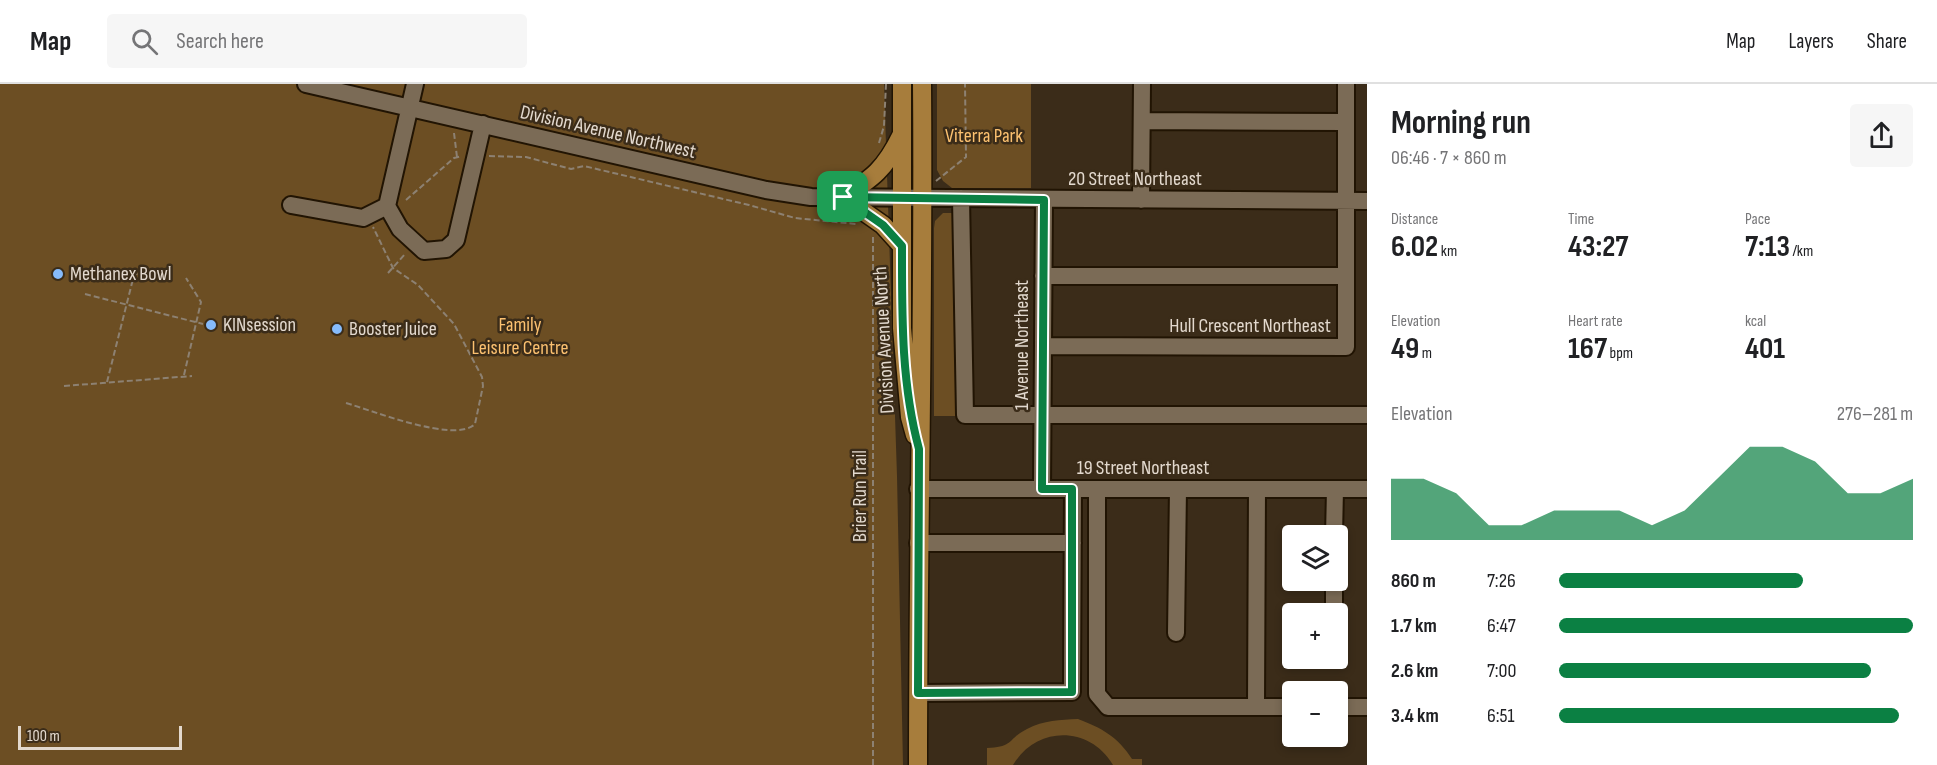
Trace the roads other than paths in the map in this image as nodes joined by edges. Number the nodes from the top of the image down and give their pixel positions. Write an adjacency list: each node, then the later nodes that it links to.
1 (306, 84): 7 (street, Division Avenue Northwest)
2 (415, 84): 7 (street)
3 (902, 84): 11 (main road, Division Avenue North)
4 (922, 84): 14 (main road, Division Avenue North)
5 (1142, 84): 8 (street)
6 (1346, 84): 9 (street, Hull Crescent Northeast)
7 (409, 107): 10 (street, Division Avenue Northwest); 21 (street)
8 (1142, 121): 9 (street); 17 (street)
9 (1346, 122): 18 (street, Hull Crescent Northeast)
10 (483, 124): 12 (street, Division Avenue Northwest); 21 (street)
11 (903, 132): 12 (main road); 13 (main road, Division Avenue North)
12 (843, 197): 13 (street, Division Avenue Northwest); 22 (main road)
13 (903, 197): 14 (street, 20 Street Northeast); 22 (main road, Division Avenue North)
14 (923, 197): 15 (street, 20 Street Northeast); 28 (main road, Division Avenue North)
15 (961, 198): 16 (street, 20 Street Northeast); 26 (street)
16 (1044, 200): 17 (street, 20 Street Northeast); 23 (street, 1 Avenue Northeast)
17 (1141, 201): 18 (street, 20 Street Northeast)
18 (1346, 201): 19 (street, 20 Street Northeast); 24 (street, Hull Crescent Northeast)
19 (1367, 201)
20 (291, 205): 21 (street)
21 (387, 207)
22 (902, 246): 28 (main road, Division Avenue North)
23 (1043, 276): 24 (street); 25 (street, 1 Avenue Northeast)
24 (1346, 276): 25 (street, Hull Crescent Northeast)
25 (1043, 346): 26 (street, 1 Avenue Northeast)
26 (1042, 415): 27 (street); 30 (street, 1 Avenue Northeast)
27 (1367, 415)
28 (919, 449): 29 (main road, Division Avenue North)
29 (918, 489): 30 (street, 19 Street Northeast); 38 (main road, Division Avenue North)
30 (1042, 489): 31 (street, 19 Street Northeast)
31 (1072, 489): 32 (street, 19 Street Northeast); 39 (street)
32 (1097, 489): 33 (street, 19 Street Northeast); 42 (street)
33 (1178, 489): 34 (street, 19 Street Northeast); 40 (street)
34 (1257, 489): 35 (street, 19 Street Northeast); 42 (street)
35 (1335, 489): 36 (street, 19 Street Northeast); 37 (street)
36 (1367, 489)
37 (1334, 525)
38 (918, 543): 39 (street); 41 (main road, Division Avenue North)
39 (1072, 543): 41 (street)
40 (1176, 633)
41 (918, 693): 46 (main road, Division Avenue North)
42 (1256, 707): 43 (street)
43 (1282, 707)
44 (1348, 707): 45 (street)
45 (1367, 707)
46 (918, 765)

